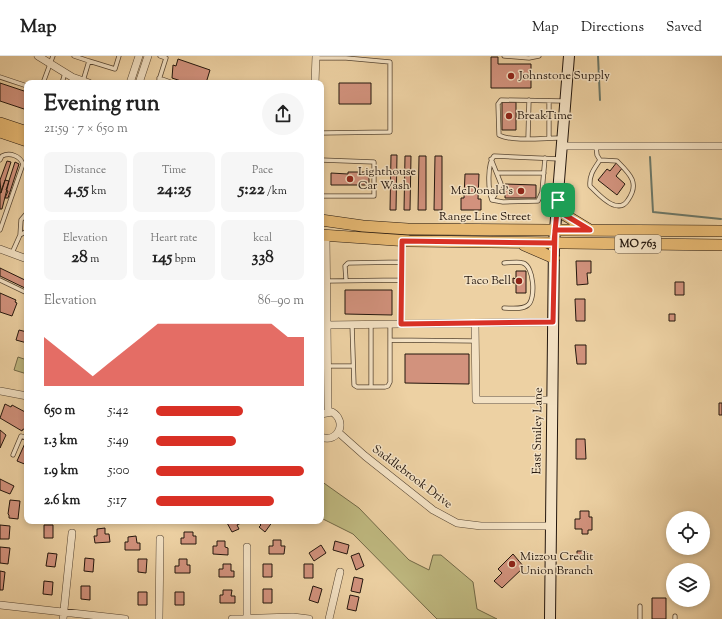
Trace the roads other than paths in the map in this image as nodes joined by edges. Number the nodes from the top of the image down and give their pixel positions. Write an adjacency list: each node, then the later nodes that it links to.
1 (38, 56): 13 (street)
2 (53, 56): 13 (lane)
3 (74, 56): 12 (lane)
4 (119, 56): 12 (lane)
5 (139, 56): 21 (street)
6 (148, 56): 22 (street)
7 (160, 56): 16 (lane)
8 (504, 56): 9 (lane)
9 (539, 56)
10 (569, 56): 28 (street, East Smiley Lane)
11 (316, 57): 24 (street); 32 (lane)
12 (89, 61): 20 (lane)
13 (50, 64): 14 (street); 17 (lane)
14 (66, 73): 18 (lane); 19 (street)
15 (0, 76): 25 (lane)
16 (159, 78): 23 (lane)
17 (44, 80)
18 (63, 80)
19 (82, 80)
20 (86, 80)
21 (131, 80)
22 (141, 80)
23 (164, 80)
24 (315, 80)
25 (24, 85)
26 (529, 100): 27 (lane); 33 (lane); 33 (lane)
27 (549, 101): 28 (lane); 34 (lane)
28 (566, 101): 36 (street, East Smiley Lane)
29 (0, 123): 30 (main road)
30 (24, 131)
31 (0, 132): 35 (main road)
32 (324, 133)
33 (528, 138): 34 (lane)
34 (549, 138): 36 (lane)
35 (24, 140)
36 (562, 142): 37 (street); 43 (street, East Smiley Lane)
37 (596, 146): 38 (street); 46 (lane)
38 (722, 146)
39 (0, 153): 40 (lane)
40 (4, 155): 44 (lane); 54 (lane)
41 (545, 158): 42 (lane); 43 (lane); 48 (lane)
42 (491, 159): 47 (lane); 50 (lane)
43 (561, 159): 51 (street, East Smiley Lane)
44 (0, 160)
45 (324, 160): 49 (lane)
46 (600, 160): 46 (lane)
47 (498, 173): 48 (lane); 50 (lane)
48 (544, 173): 50 (lane)
49 (324, 196)
50 (492, 200)
51 (558, 200): 57 (street, East Smiley Lane); 58 (main road)
52 (24, 216): 61 (lane)
53 (324, 220): 55 (main road, Range Line Street / MO 763)
54 (1, 224): 56 (lane)
55 (380, 228): 57 (main road, Range Line Street / MO 763); 62 (main road)
56 (0, 230)
57 (555, 230): 58 (main road, Range Line Street / MO 763); 65 (street, East Smiley Lane)
58 (590, 230): 59 (main road, Range Line Street / MO 763)
59 (722, 231)
60 (24, 233): 61 (lane)
61 (20, 235): 68 (lane)
62 (324, 235): 63 (main road, Range Line Street / MO 763); 74 (street)
63 (402, 241): 64 (main road, Range Line Street / MO 763); 71 (lane)
64 (520, 243): 65 (main road, Range Line Street / MO 763); 70 (main road)
65 (554, 243): 66 (main road, Range Line Street / MO 763); 70 (street, East Smiley Lane)
66 (722, 244)
67 (0, 249): 68 (street)
68 (12, 253): 69 (street)
69 (24, 257)
70 (554, 258): 79 (street, East Smiley Lane)
71 (402, 262): 75 (lane); 76 (lane)
72 (504, 263): 78 (lane)
73 (0, 280): 77 (lane)
74 (325, 280): 75 (lane); 85 (street)
75 (346, 280): 76 (lane)
76 (402, 280): 84 (lane)
77 (24, 292)
78 (504, 308)
79 (553, 322): 80 (street); 93 (street, East Smiley Lane)
80 (475, 323): 84 (street); 87 (street)
81 (352, 324): 82 (street); 85 (street); 89 (lane)
82 (372, 324): 83 (street); 90 (lane)
83 (390, 324): 84 (street); 86 (lane)
84 (401, 324)
85 (327, 325): 88 (street)
86 (390, 340): 87 (lane); 90 (lane)
87 (476, 341): 93 (street)
88 (328, 366): 89 (lane); 94 (street)
89 (352, 366): 90 (lane)
90 (372, 387)
91 (0, 391): 92 (street)
92 (24, 395)
93 (551, 400): 99 (street, East Smiley Lane)
94 (324, 413): 95 (street)
95 (338, 432): 97 (street); 99 (street, Saddlebrook Drive)
96 (24, 437): 98 (lane)
97 (324, 438)
98 (13, 455)
99 (550, 526): 114 (street, East Smiley Lane)
100 (72, 533): 106 (street)
101 (160, 539): 109 (street)
102 (247, 547): 111 (street)
103 (340, 572): 113 (street)
104 (0, 605): 106 (street)
105 (640, 606): 115 (lane)
106 (63, 616): 108 (street)
107 (293, 618): 111 (street); 112 (street)
108 (125, 619)
109 (159, 619)
110 (232, 619): 111 (street)
111 (247, 619)
112 (308, 619)
113 (329, 619)
114 (550, 619)
115 (640, 619)

